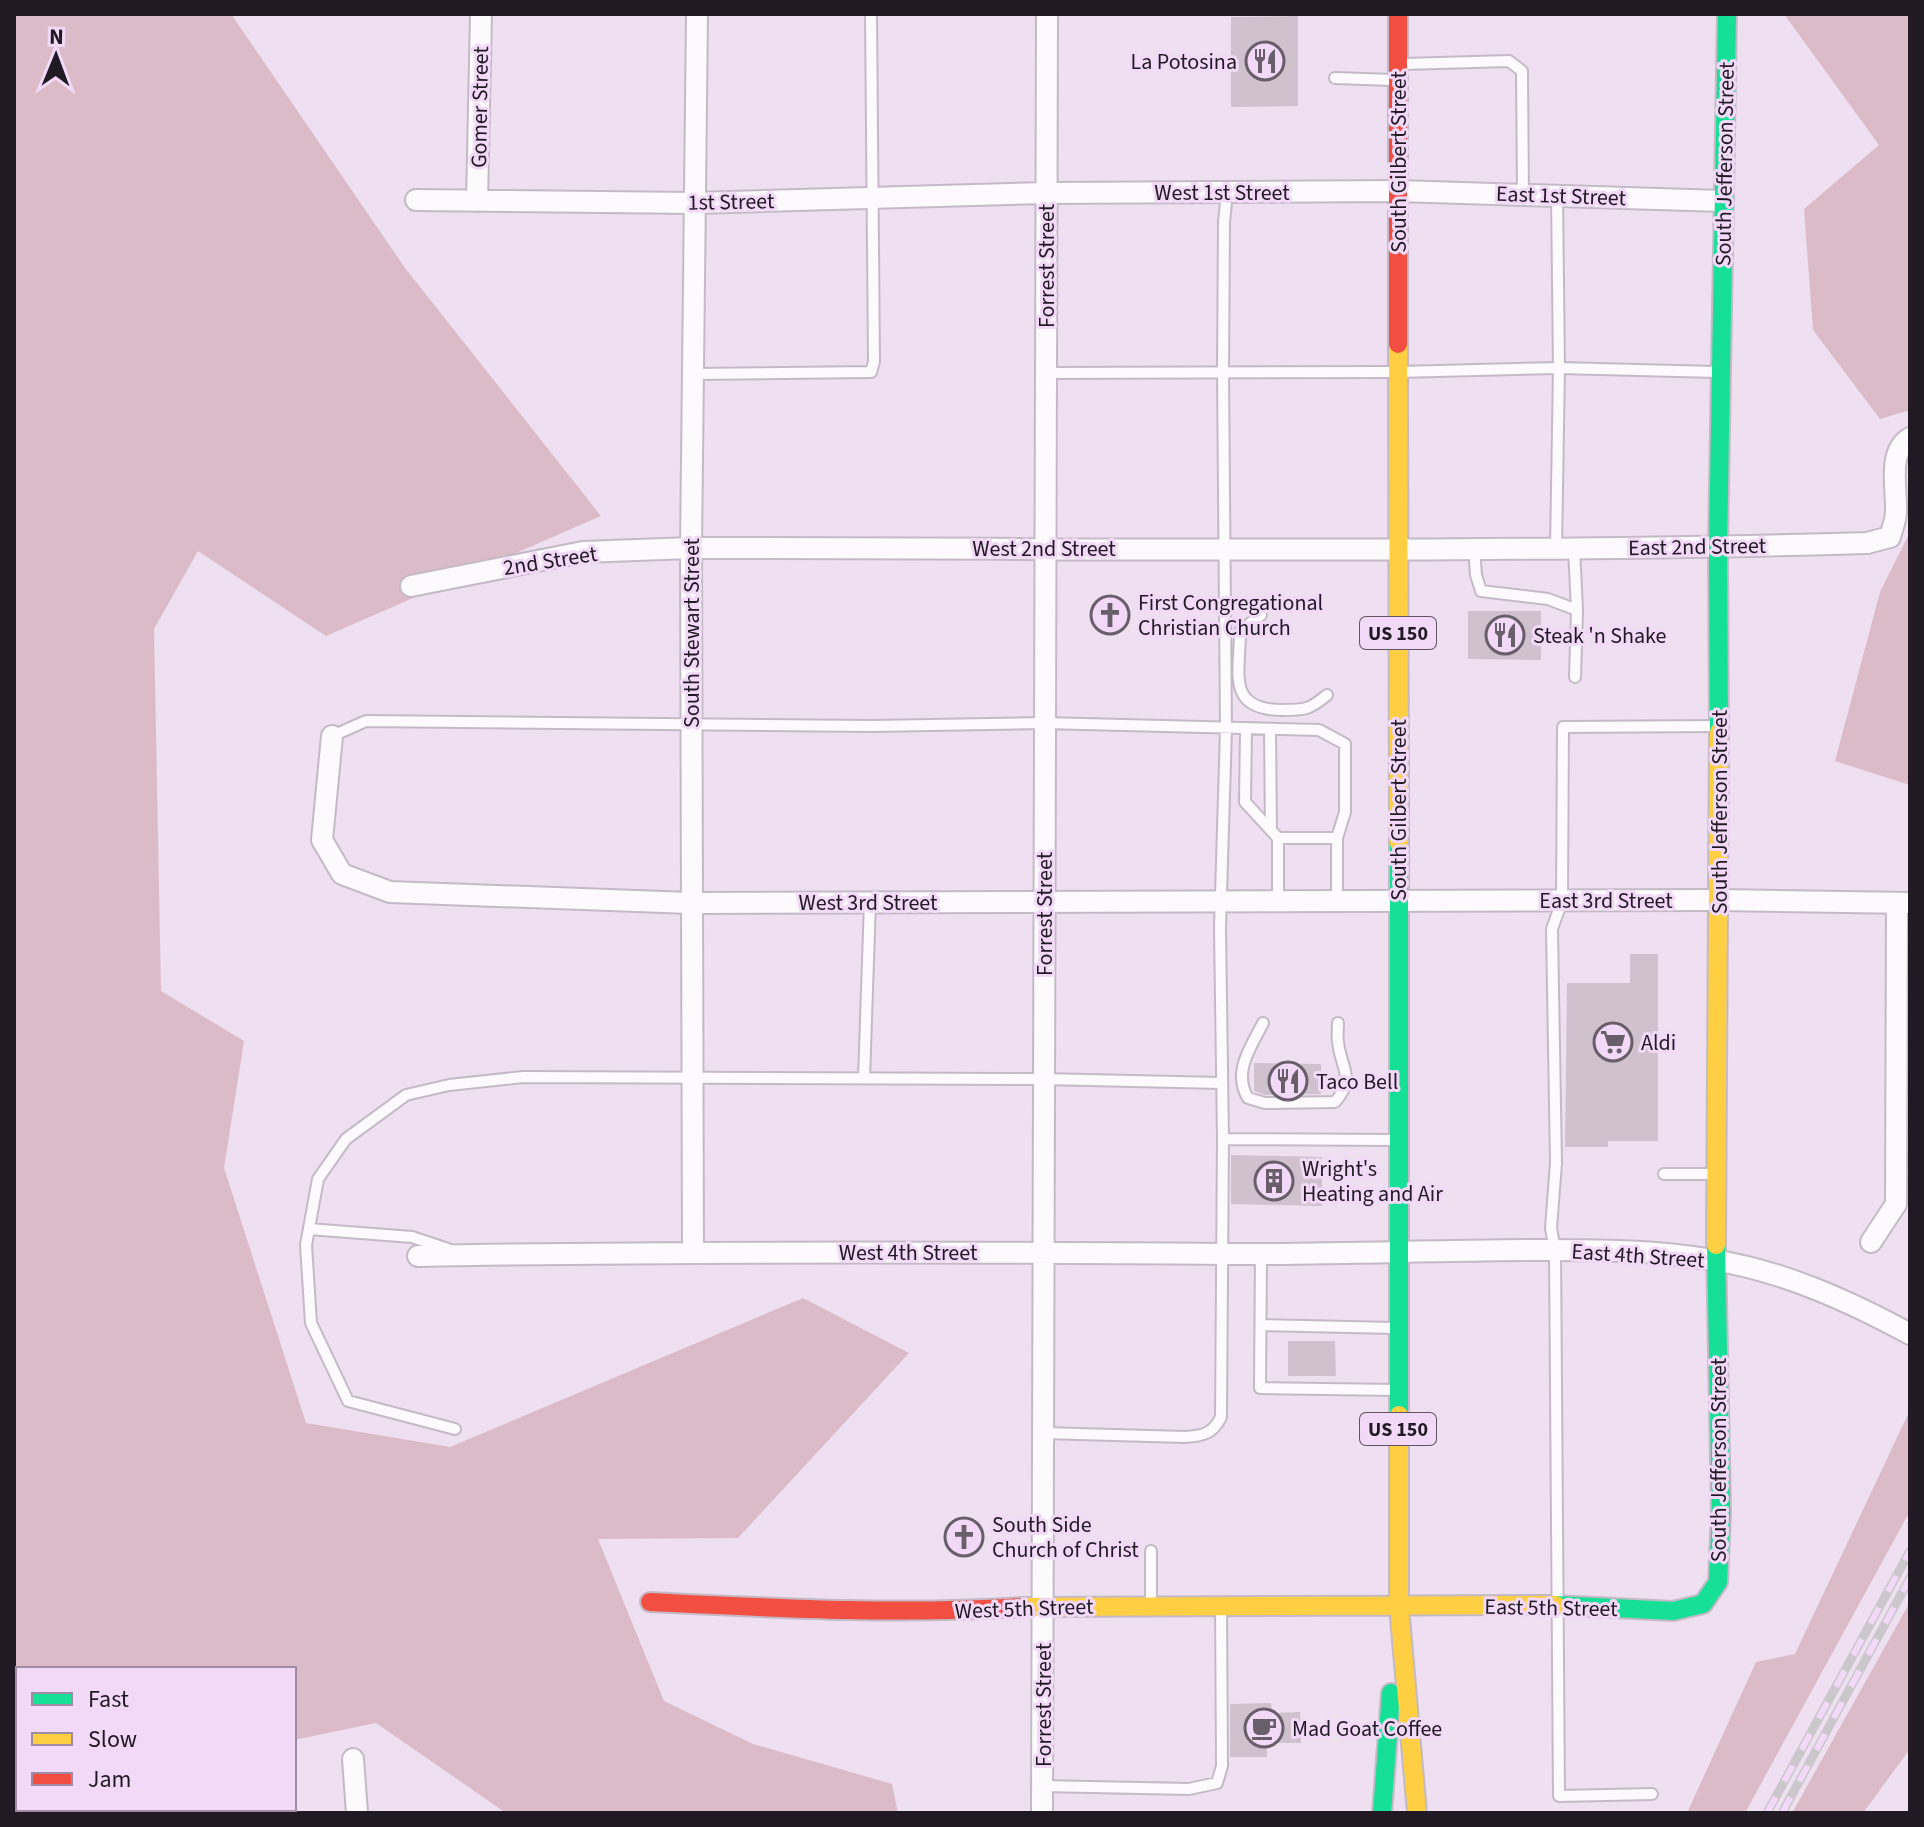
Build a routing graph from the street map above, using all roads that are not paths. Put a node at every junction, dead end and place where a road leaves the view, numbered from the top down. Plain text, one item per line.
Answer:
1 (481, 14) edge
2 (697, 14) edge
3 (871, 14) edge
4 (1047, 14) edge
5 (1398, 14) edge
6 (1727, 14) edge
7 (1398, 72) junction
8 (1335, 78) dead end
9 (1398, 191) junction
10 (1227, 192) junction
11 (1046, 193) junction
12 (1523, 194) junction
13 (1557, 194) junction
14 (871, 197) junction
15 (416, 200) dead end
16 (477, 201) junction
17 (1723, 201) junction
18 (695, 203) junction
19 (1559, 368) junction
20 (1223, 372) junction
21 (1398, 372) junction
22 (1719, 372) junction
23 (1045, 373) junction
24 (693, 374) junction
25 (1910, 438) edge
26 (1718, 547) junction
27 (691, 548) junction
28 (1044, 548) junction
29 (1226, 548) junction
30 (1398, 548) junction
31 (1474, 548) junction
32 (1565, 548) junction
33 (411, 586) dead end
34 (1577, 610) junction
35 (1261, 615) dead end
36 (1575, 677) dead end
37 (1327, 695) dead end
38 (1044, 723) junction
39 (691, 725) junction
40 (1719, 726) junction
41 (1226, 729) junction
42 (1246, 730) junction
43 (1270, 730) junction
44 (332, 736) joint
45 (1274, 834) junction
46 (1337, 838) junction
47 (1719, 900) junction
48 (1044, 901) junction
49 (1278, 901) junction
50 (1337, 901) junction
51 (1398, 901) junction
52 (1562, 901) junction
53 (870, 902) junction
54 (1222, 902) junction
55 (690, 903) junction
56 (1904, 904) edge
57 (1263, 1023) dead end
58 (1338, 1023) dead end
59 (691, 1076) junction
60 (864, 1078) junction
61 (1043, 1079) junction
62 (1221, 1083) junction
63 (1223, 1139) junction
64 (1398, 1140) junction
65 (1664, 1174) dead end
66 (1717, 1174) junction
67 (309, 1229) junction
68 (1871, 1242) dead end
69 (1555, 1250) junction
70 (693, 1252) junction
71 (1042, 1252) junction
72 (1398, 1252) junction
73 (1221, 1254) junction
74 (466, 1255) junction
75 (1261, 1255) junction
76 (418, 1256) dead end
77 (1716, 1260) junction
78 (1261, 1325) junction
79 (1398, 1328) junction
80 (1910, 1334) edge
81 (1398, 1390) junction
82 (455, 1429) dead end
83 (1043, 1433) junction
84 (1151, 1551) dead end
85 (650, 1602) dead end
86 (1703, 1604) joint
87 (1044, 1605) junction
88 (1151, 1605) junction
89 (1558, 1605) junction
90 (1221, 1606) junction
91 (1399, 1606) junction
92 (353, 1759) dead end
93 (1042, 1786) junction
94 (1652, 1794) dead end
95 (357, 1813) edge
96 (1042, 1813) edge
97 (1382, 1813) edge
98 (1417, 1813) edge

1 - 16 street, Gomer Street
2 - 18 street, South Stewart Street
3 - 14 lane
4 - 11 street, Forrest Street
5 - 7 street, South Gilbert Street / US 150
6 - 17 street, South Jefferson Street
7 - 8 lane
7 - 9 street, South Gilbert Street / US 150
7 - 12 lane
9 - 10 street, West 1st Street
9 - 12 street, East 1st Street
9 - 21 street, South Gilbert Street / US 150
10 - 11 street, West 1st Street
10 - 20 lane
11 - 14 street, 1st Street
11 - 23 street, Forrest Street
12 - 13 street, East 1st Street
13 - 17 street, East 1st Street
13 - 19 lane
14 - 18 street, 1st Street
14 - 24 lane
15 - 16 street, 1st Street
16 - 18 street, 1st Street
17 - 22 street, South Jefferson Street
18 - 24 street, South Stewart Street
19 - 21 lane
19 - 22 lane
19 - 32 lane
20 - 21 lane
20 - 23 lane
20 - 29 lane
21 - 30 street, South Gilbert Street / US 150
22 - 26 street, South Jefferson Street
23 - 28 street, Forrest Street
24 - 27 street, South Stewart Street
25 - 26 street, East 2nd Street
26 - 32 street, East 2nd Street
26 - 40 street, South Jefferson Street
27 - 28 street, West 2nd Street
27 - 33 street, 2nd Street
27 - 39 street, South Stewart Street
28 - 29 street, West 2nd Street
28 - 38 street, Forrest Street
29 - 30 street, West 2nd Street
29 - 41 lane
30 - 31 street, East 2nd Street
30 - 51 street, South Gilbert Street / US 150
31 - 32 street, East 2nd Street
31 - 34 lane
32 - 34 lane
34 - 36 lane
35 - 37 lane
38 - 39 lane
38 - 41 lane
38 - 48 street, Forrest Street
39 - 44 lane
39 - 55 street, South Stewart Street
40 - 47 street, South Jefferson Street
40 - 52 lane
41 - 42 lane
41 - 54 lane
42 - 43 lane
42 - 45 lane
43 - 45 lane
43 - 46 lane
44 - 55 street, West 3rd Street
45 - 46 lane
45 - 49 lane
46 - 50 lane
47 - 52 street, East 3rd Street
47 - 56 street, East 3rd Street
47 - 66 street, South Jefferson Street
48 - 53 street, West 3rd Street
48 - 54 street, West 3rd Street
48 - 61 street, Forrest Street
49 - 50 street, West 3rd Street
49 - 54 street, West 3rd Street
50 - 51 street, West 3rd Street
51 - 52 street, East 3rd Street
51 - 64 street, South Gilbert Street / US 150
52 - 69 lane
53 - 55 street, West 3rd Street
53 - 60 lane
54 - 62 lane
55 - 59 street, South Stewart Street
56 - 68 street
57 - 58 lane
59 - 60 lane
59 - 67 lane
59 - 70 street, South Stewart Street
60 - 61 lane
61 - 62 lane
61 - 71 street, Forrest Street
62 - 63 lane
63 - 64 lane
63 - 73 lane
64 - 72 street, South Gilbert Street / US 150
65 - 66 lane
66 - 77 street, South Jefferson Street
67 - 74 lane
67 - 82 lane
69 - 72 street, East 4th Street
69 - 77 street, East 4th Street
69 - 89 lane
70 - 71 street, West 4th Street
70 - 74 street, West 4th Street
71 - 73 street, West 4th Street
71 - 83 street, Forrest Street
72 - 75 street, West 4th Street
72 - 79 street, South Gilbert Street / US 150
73 - 75 street, West 4th Street
73 - 83 lane
74 - 76 street, West 4th Street
75 - 78 lane
77 - 80 street, East 4th Street
77 - 86 street, South Jefferson Street
78 - 79 lane
78 - 81 lane
79 - 81 street, South Gilbert Street / US 150
81 - 91 street, South Gilbert Street / US 150
83 - 87 street, Forrest Street
84 - 88 lane
85 - 87 street, West 5th Street
86 - 89 street, East 5th Street
87 - 88 street, West 5th Street
87 - 93 street, Forrest Street
88 - 90 street, West 5th Street
89 - 91 street, East 5th Street
89 - 94 lane
90 - 91 street, West 5th Street
90 - 93 lane
91 - 97 street, South Gilbert Street / US 150
91 - 98 street, South Gilbert Street / US 150
92 - 95 street
93 - 96 street, Forrest Street

